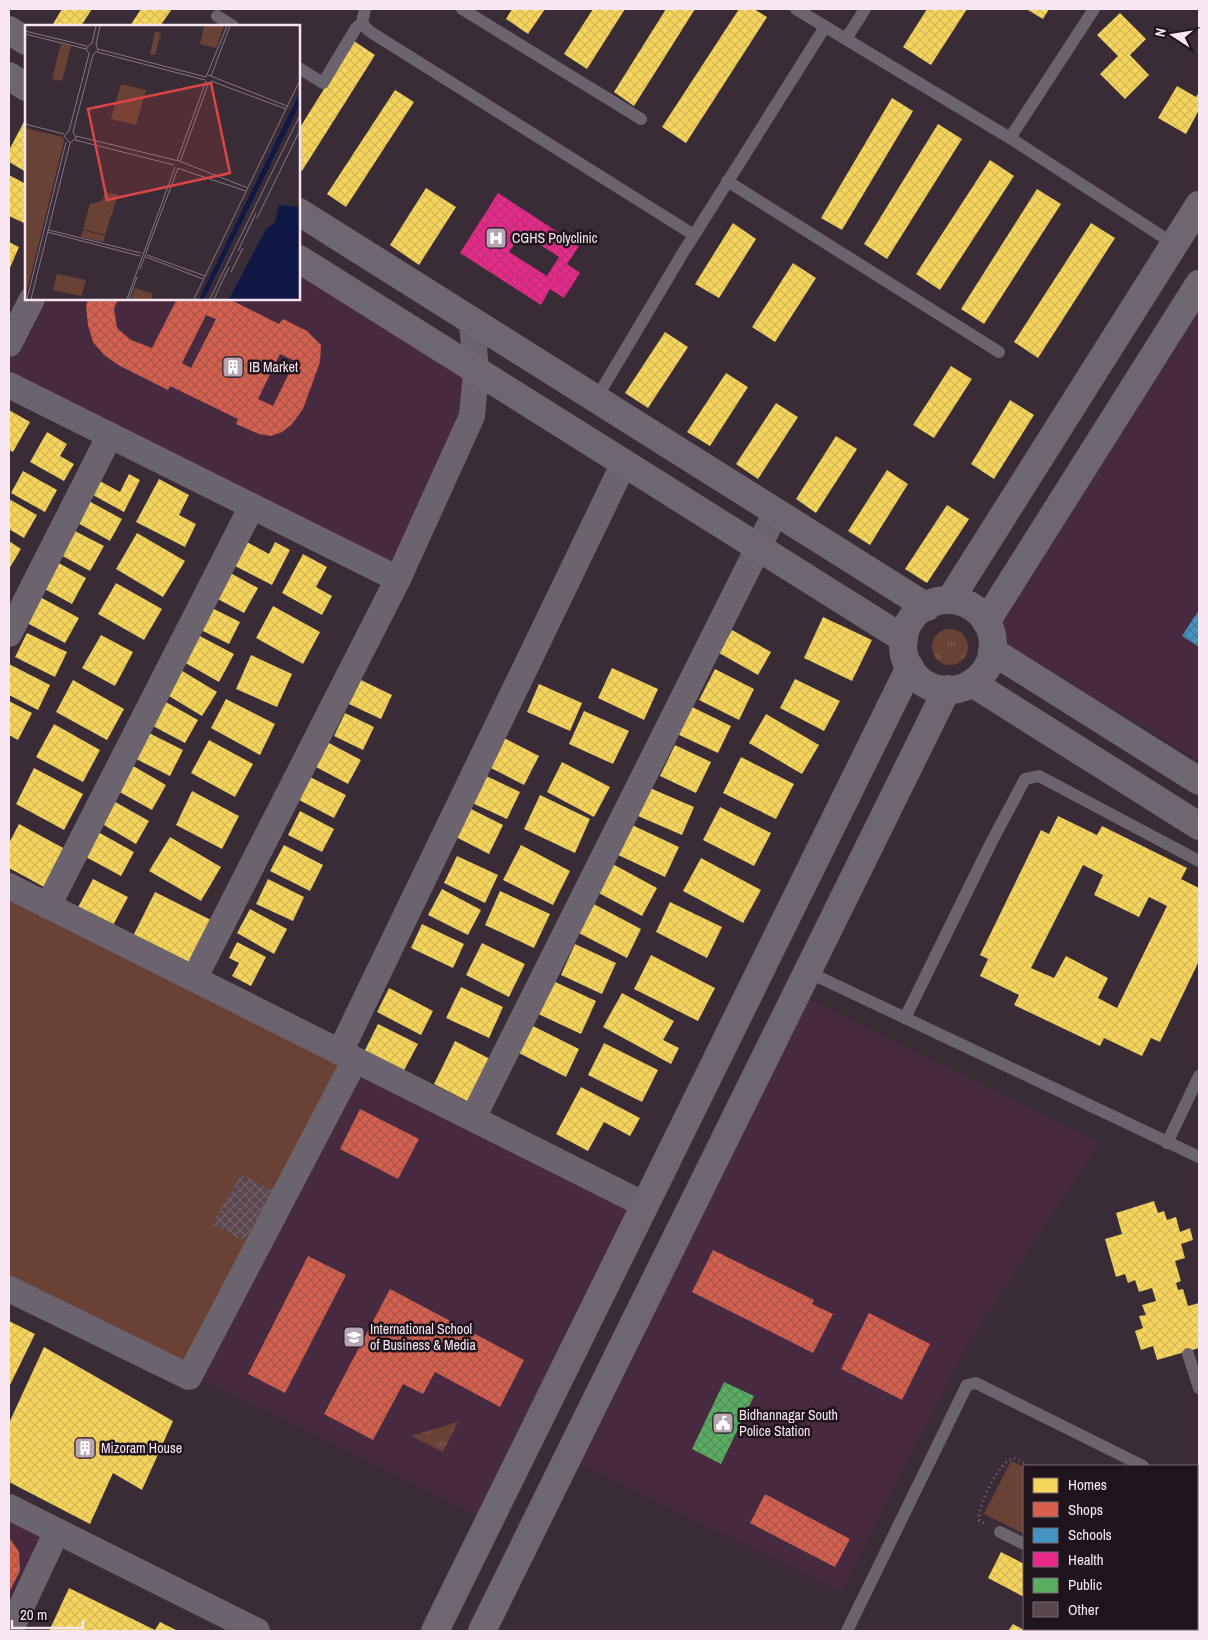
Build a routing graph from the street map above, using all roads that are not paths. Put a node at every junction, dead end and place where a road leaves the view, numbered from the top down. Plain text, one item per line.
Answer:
1 (462, 9) edge
2 (796, 9) edge
3 (866, 9) edge
4 (1094, 9) edge
5 (363, 13) edge
6 (217, 16) dead end
7 (231, 25) edge
8 (825, 26) junction
9 (9, 30) edge
10 (846, 39) junction
11 (25, 40) edge
12 (300, 69) edge
13 (9, 76) edge
14 (25, 86) edge
15 (641, 119) dead end
16 (1010, 138) junction
17 (727, 181) junction
18 (1199, 205) edge
19 (300, 213) edge
20 (694, 235) junction
21 (1174, 244) junction
22 (300, 260) edge
23 (1199, 284) edge
24 (31, 300) edge
25 (472, 321) junction
26 (9, 344) edge
27 (999, 352) dead end
28 (1099, 364) junction
29 (476, 372) junction
30 (9, 385) edge
31 (1134, 388) junction
32 (596, 399) junction
33 (110, 435) junction
34 (624, 462) junction
35 (252, 506) junction
36 (776, 512) junction
37 (758, 547) junction
38 (398, 578) junction
39 (938, 603) junction
40 (986, 622) junction
41 (9, 634) edge
42 (904, 639) junction
43 (992, 651) junction
44 (910, 668) junction
45 (960, 686) junction
46 (867, 754) junction
47 (906, 772) junction
48 (1199, 781) edge
49 (1199, 826) edge
50 (1199, 861) edge
51 (9, 886) edge
52 (48, 906) junction
53 (808, 972) junction
54 (194, 978) junction
55 (904, 1018) junction
56 (347, 1056) junction
57 (1199, 1076) edge
58 (702, 1089) junction
59 (740, 1109) junction
60 (473, 1118) junction
61 (1167, 1142) junction
62 (1199, 1158) edge
63 (645, 1205) junction
64 (9, 1289) edge
65 (1188, 1354) dead end
66 (1199, 1388) edge
67 (1141, 1465) edge
68 (9, 1507) edge
69 (57, 1531) junction
70 (1000, 1532) road end
71 (1023, 1544) edge
72 (449, 1604) junction
73 (484, 1627) edge
74 (10, 1631) edge
75 (257, 1631) edge
76 (435, 1631) edge
77 (847, 1631) edge

1 - 15 lane
2 - 8 lane
3 - 10 lane
4 - 16 lane
5 - 12 lane
5 - 20 lane
6 - 7 lane
8 - 10 lane
8 - 17 lane
9 - 11 street
10 - 16 lane
13 - 14 street
16 - 21 lane
17 - 20 lane
17 - 27 lane
18 - 21 street
19 - 25 street
20 - 32 lane
21 - 28 street
22 - 29 street
23 - 31 street
24 - 26 street
25 - 29 street
25 - 32 street
28 - 31 street
28 - 39 street
29 - 34 street
29 - 38 street
30 - 33 street
31 - 40 street
32 - 36 street
33 - 35 street
33 - 41 street
34 - 37 street
34 - 56 street
35 - 38 street
35 - 52 street
36 - 37 street
36 - 39 street
37 - 42 street
37 - 60 street
38 - 54 street
39 - 40 street
39 - 42 street
40 - 43 street
42 - 44 street
43 - 45 street
43 - 48 street
44 - 45 street
44 - 46 street
45 - 47 street
45 - 49 street
46 - 47 street
46 - 58 street
47 - 53 street
50 - 55 lane
51 - 52 street
52 - 54 street
53 - 55 lane
53 - 59 street
54 - 56 street
55 - 61 lane
56 - 60 street
56 - 64 street
57 - 61 lane
58 - 59 street
58 - 63 street
59 - 73 street
60 - 63 street
61 - 62 lane
63 - 72 street
65 - 66 lane
67 - 77 lane
68 - 69 street
69 - 74 street
69 - 75 street
70 - 71 lane
72 - 73 street
72 - 76 street

